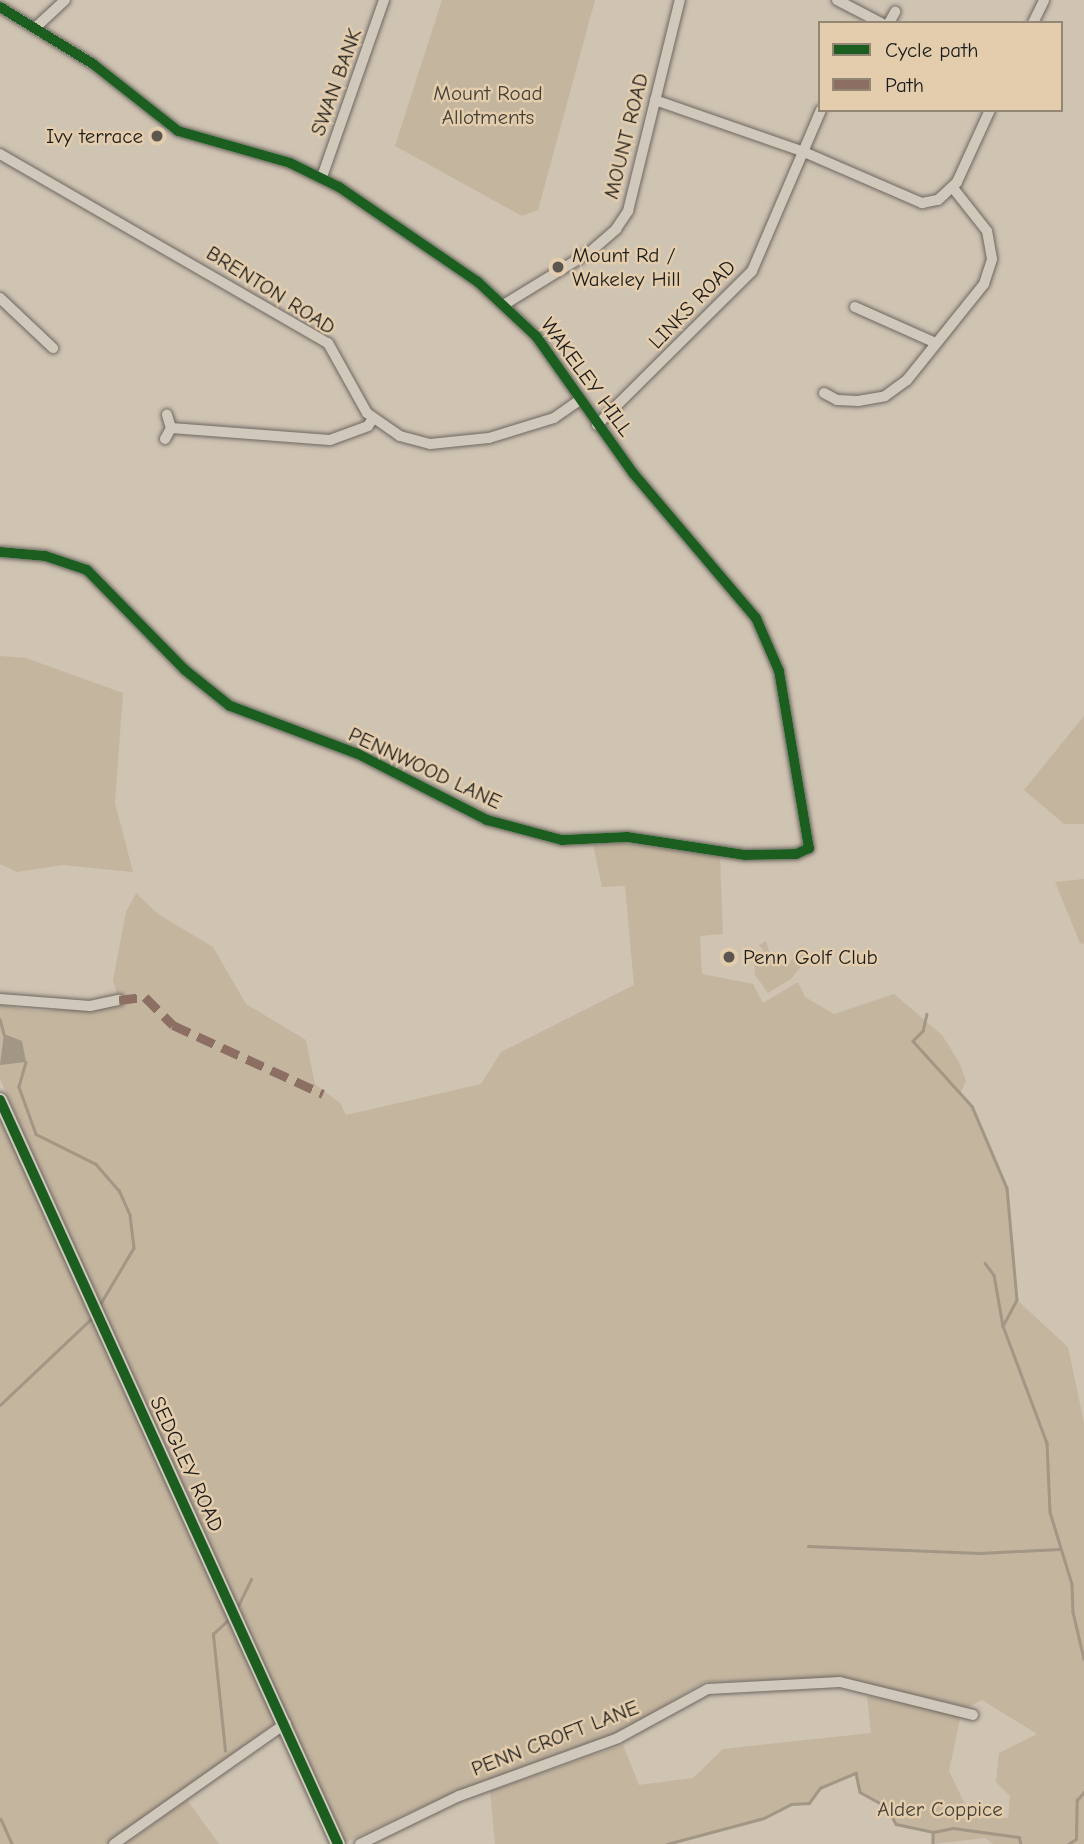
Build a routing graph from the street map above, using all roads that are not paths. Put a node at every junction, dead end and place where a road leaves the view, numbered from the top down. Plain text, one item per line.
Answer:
1 (65, 0) edge
2 (384, 0) edge
3 (680, 0) edge
4 (837, 0) edge
5 (1044, 0) edge
6 (0, 7) edge
7 (895, 12) dead end
8 (857, 18) edge
9 (890, 21) edge
10 (1034, 21) edge
11 (35, 28) junction
12 (655, 100) junction
13 (820, 112) edge
14 (989, 112) edge
15 (804, 152) junction
16 (0, 154) edge
17 (322, 177) junction
18 (953, 188) junction
19 (0, 298) edge
20 (505, 304) junction
21 (855, 307) dead end
22 (936, 344) junction
23 (53, 348) dead end
24 (824, 393) dead end
25 (580, 400) junction
26 (167, 415) dead end
27 (373, 418) junction
28 (597, 425) junction
29 (171, 428) junction
30 (165, 439) dead end
31 (0, 552) edge
32 (809, 848) joint
33 (0, 999) edge
34 (120, 1000) dead end
35 (0, 1100) edge
36 (973, 1714) dead end
37 (286, 1723) junction
38 (114, 1844) edge
39 (338, 1844) edge
40 (360, 1844) edge

1 - 11 street
2 - 17 street, SWAN BANK
3 - 12 street, MOUNT ROAD
4 - 8 street
5 - 10 street
6 - 11 street, WAKELEY HILL
7 - 9 street
11 - 17 street, WAKELEY HILL
12 - 15 street
12 - 20 street, MOUNT ROAD
13 - 15 street, LINKS ROAD
14 - 18 street
15 - 18 street
15 - 28 street, LINKS ROAD
16 - 27 street, BRENTON ROAD
17 - 20 street, WAKELEY HILL
18 - 22 street
19 - 23 street
20 - 25 street, WAKELEY HILL
21 - 22 street
22 - 24 street
25 - 27 street, BRENTON ROAD
25 - 28 street, WAKELEY HILL
26 - 29 street
27 - 29 street
28 - 32 street, WAKELEY HILL
29 - 30 street
31 - 32 street, PENNWOOD LANE
33 - 34 street
35 - 37 street, SEDGLEY ROAD
36 - 40 street, PENN CROFT LANE
37 - 38 street
37 - 39 street, SEDGLEY ROAD

